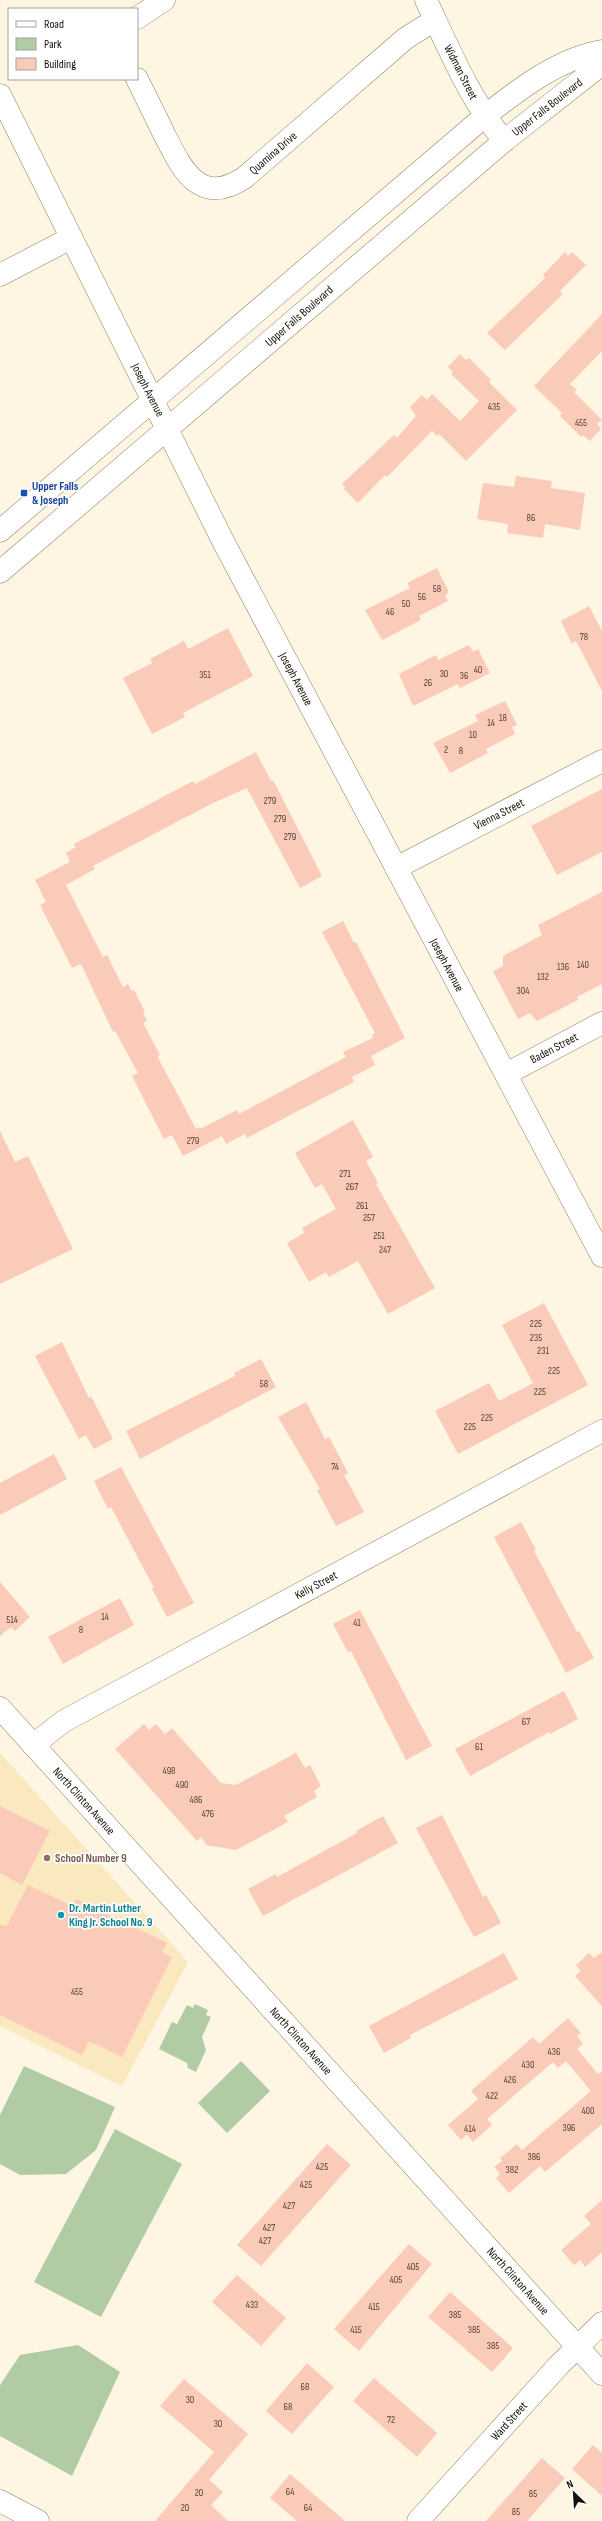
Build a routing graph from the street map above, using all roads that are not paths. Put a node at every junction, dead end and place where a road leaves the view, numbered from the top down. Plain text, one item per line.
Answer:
1 (164, 0) edge
2 (426, 0) edge
3 (138, 17) edge
4 (435, 20) junction
5 (602, 51) edge
6 (602, 64) edge
7 (137, 80) edge
8 (0, 95) edge
9 (485, 116) junction
10 (504, 140) junction
11 (71, 238) junction
12 (0, 275) edge
13 (153, 399) junction
14 (168, 428) junction
15 (0, 531) edge
16 (0, 572) edge
17 (602, 761) edge
18 (396, 868) junction
19 (602, 1022) edge
20 (506, 1074) junction
21 (602, 1256) edge
22 (602, 1431) edge
23 (0, 1708) edge
24 (33, 1745) junction
25 (602, 2323) edge
26 (577, 2347) junction
27 (602, 2374) edge
28 (0, 2501) edge
29 (38, 2521) edge
30 (418, 2521) edge

1 - 3 main road
2 - 4 main road, Widman Street
4 - 7 main road, Quamina Drive
4 - 9 main road, Widman Street
5 - 9 main road, Upper Falls Boulevard
6 - 10 main road, Upper Falls Boulevard
8 - 11 main road, Joseph Avenue
9 - 10 main road, Widman Street
9 - 13 main road, Upper Falls Boulevard
10 - 14 main road, Upper Falls Boulevard
11 - 12 main road
11 - 13 main road, Joseph Avenue
13 - 14 main road, Joseph Avenue
13 - 15 main road, Upper Falls Boulevard
14 - 16 main road, Upper Falls Boulevard
14 - 18 main road, Joseph Avenue
17 - 18 main road, Vienna Street
18 - 20 main road, Joseph Avenue
19 - 20 main road, Baden Street
20 - 21 main road, Joseph Avenue
22 - 24 main road, Kelly Street
23 - 24 main road, North Clinton Avenue
24 - 26 main road, North Clinton Avenue
25 - 26 main road, Ward Street
26 - 27 main road, North Clinton Avenue
26 - 30 main road, Ward Street
28 - 29 main road

